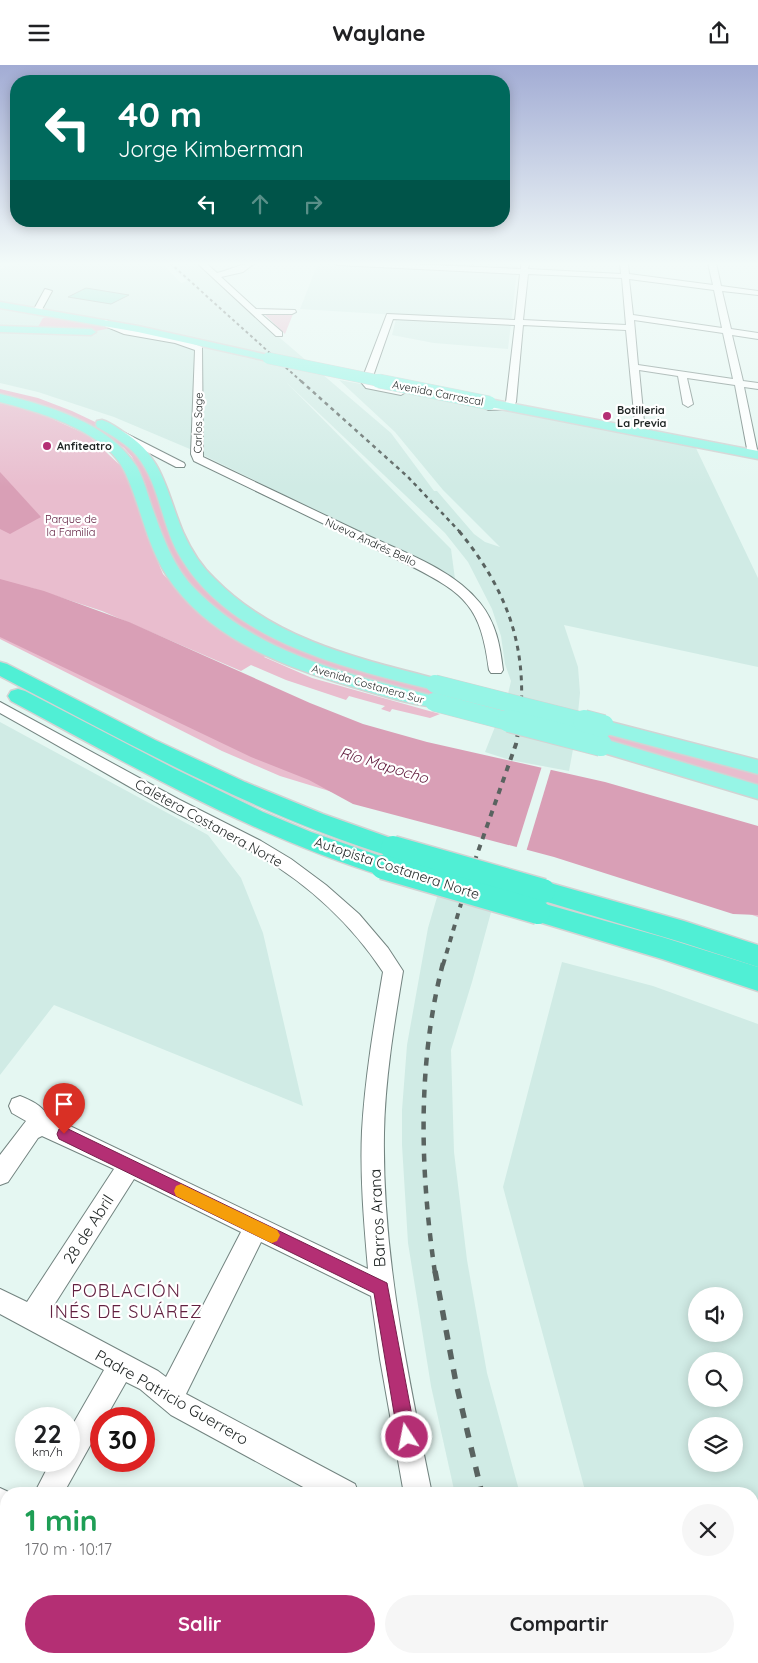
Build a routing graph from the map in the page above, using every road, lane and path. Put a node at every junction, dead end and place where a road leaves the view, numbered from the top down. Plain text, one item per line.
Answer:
1 (162, 338) edge
2 (177, 338) edge
3 (382, 338) edge
4 (518, 338) edge
5 (632, 338) edge
6 (729, 338) edge
7 (634, 367) junction
8 (682, 374) junction
9 (739, 383) junction
10 (758, 387) edge
11 (0, 388) edge
12 (0, 398) edge
13 (688, 404) dead end
14 (508, 407) junction
15 (640, 432) junction
16 (121, 434) junction
17 (755, 455) edge
18 (198, 459) junction
19 (180, 465) junction
20 (156, 473) junction
21 (0, 668) edge
22 (496, 671) dead end
23 (0, 686) edge
24 (434, 693) junction
25 (0, 707) edge
26 (602, 736) junction
27 (758, 767) edge
28 (758, 792) edge
29 (388, 858) junction
30 (540, 901) junction
31 (758, 956) edge
32 (393, 971) joint
33 (758, 979) edge
34 (20, 1106) dead end
35 (39, 1125) junction
36 (129, 1166) junction
37 (0, 1174) edge
38 (256, 1227) junction
39 (381, 1289) junction
40 (0, 1301) edge
41 (31, 1318) junction
42 (121, 1365) junction
43 (170, 1398) junction
44 (80, 1438) edge
45 (60, 1472) edge
46 (52, 1487) edge
47 (332, 1487) edge
48 (417, 1487) edge

1 - 18 street, Carlos Sage
2 - 14 main road, Avenida Carrascal, bridge
3 - 14 street
4 - 14 street
5 - 7 street
6 - 9 street
7 - 8 street
7 - 15 street
8 - 9 street
8 - 13 street
9 - 10 street
9 - 17 street
11 - 16 main road, Avenida Costanera Sur
12 - 24 main road, Avenida Costanera Sur
14 - 15 main road, Avenida Carrascal
15 - 17 main road, Avenida Carrascal
16 - 19 street, Carlos Sage
16 - 20 main road, Avenida Costanera Sur
18 - 19 street, Carlos Sage
18 - 22 street, Nueva Andrés Bello
19 - 20 street, Carlos Sage
20 - 24 main road, Avenida Costanera Sur
21 - 29 highway, Autopista Costanera Norte
23 - 29 highway, Autopista Costanera Norte
24 - 26 main road, Avenida Costanera Sur, bridge
25 - 32 street, Caletera Costanera Norte
26 - 27 main road, Avenida Costanera Sur
26 - 28 main road, Avenida Costanera Sur
29 - 30 highway, Autopista Costanera Norte, bridge
30 - 31 highway, Autopista Costanera Norte
30 - 33 highway, Autopista Costanera Norte
32 - 39 street, Barros Arana
34 - 35 street
35 - 36 street
35 - 37 street
36 - 38 street
36 - 41 street, 28 de Abril
38 - 39 street
38 - 43 street
39 - 48 street, Barros Arana
40 - 41 street, Padre Patricio Guerrero
41 - 42 street, Padre Patricio Guerrero
42 - 43 street, Padre Patricio Guerrero
42 - 44 street
43 - 47 street, Padre Patricio Guerrero
45 - 46 street

